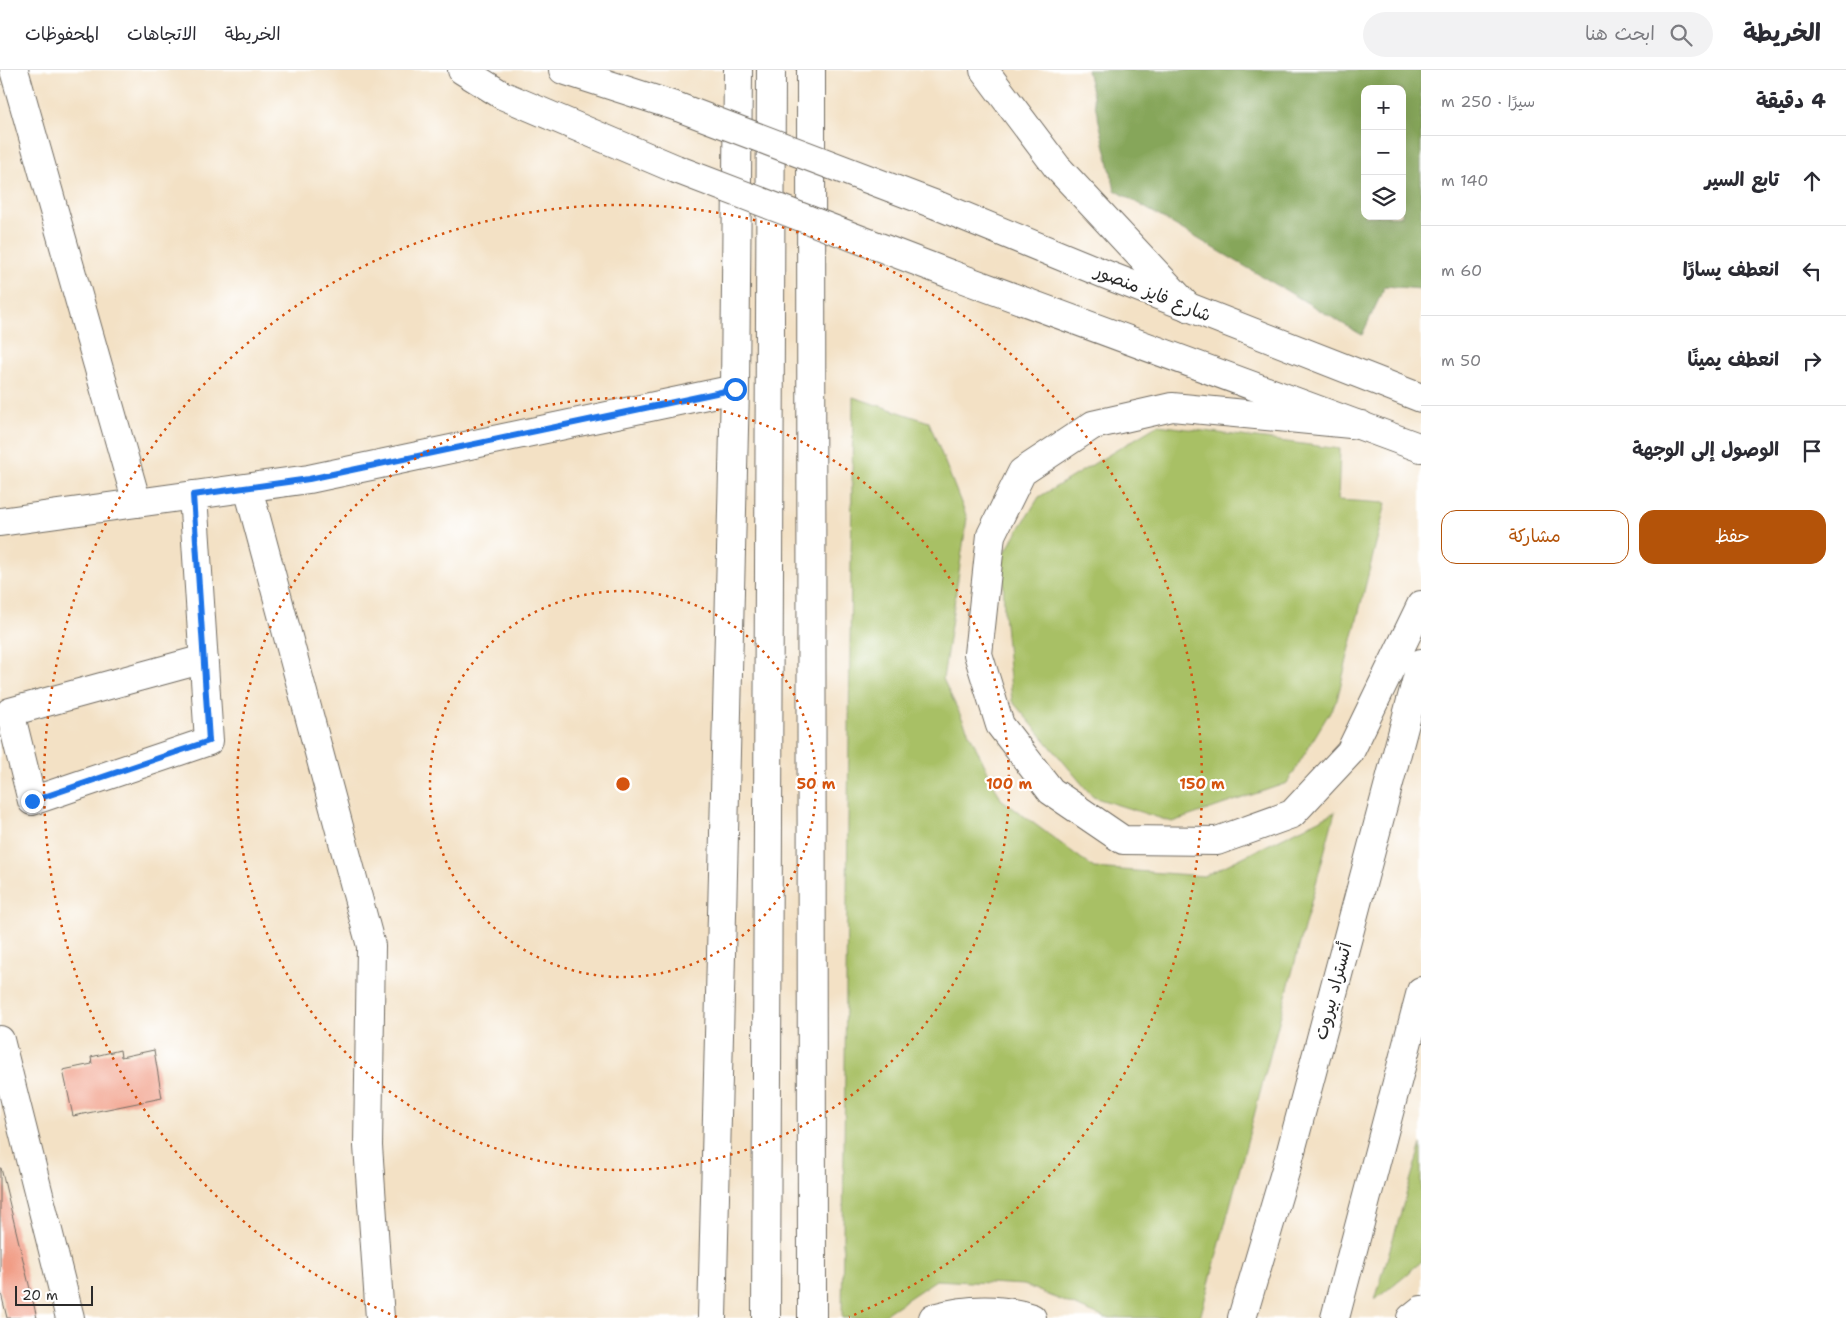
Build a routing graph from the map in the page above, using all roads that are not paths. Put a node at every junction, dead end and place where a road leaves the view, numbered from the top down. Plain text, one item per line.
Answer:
1 (14, 70) edge
2 (462, 70) edge
3 (563, 70) edge
4 (738, 70) edge
5 (771, 70) edge
6 (811, 70) edge
7 (984, 70) edge
8 (1188, 307) junction
9 (735, 389) junction
10 (1421, 398) edge
11 (1361, 425) junction
12 (1421, 448) edge
13 (248, 488) junction
14 (193, 495) junction
15 (137, 503) junction
16 (0, 522) edge
17 (1421, 605) edge
18 (204, 659) junction
19 (1421, 663) edge
20 (1421, 991) edge
21 (0, 1040) edge
22 (1421, 1310) edge
23 (70, 1318) edge
24 (380, 1318) edge
25 (712, 1318) edge
26 (766, 1318) edge
27 (812, 1318) edge
28 (933, 1318) edge
29 (1032, 1318) edge
30 (1242, 1318) edge
31 (1335, 1318) edge
32 (1411, 1318) edge

1 - 15 main road
2 - 11 main road, bridge
3 - 8 main road, شارع فايز منصور, bridge
4 - 9 main road
5 - 26 main road
6 - 27 main road
7 - 8 main road
8 - 10 main road, شارع فايز منصور
9 - 13 main road
9 - 25 main road
11 - 12 main road
11 - 17 main road
13 - 14 main road
13 - 24 main road
14 - 15 main road
14 - 18 main road
15 - 16 main road
18 - 18 main road
19 - 30 main road, أتستراد بيروت
20 - 31 main road
21 - 23 main road
22 - 32 main road
28 - 29 main road

